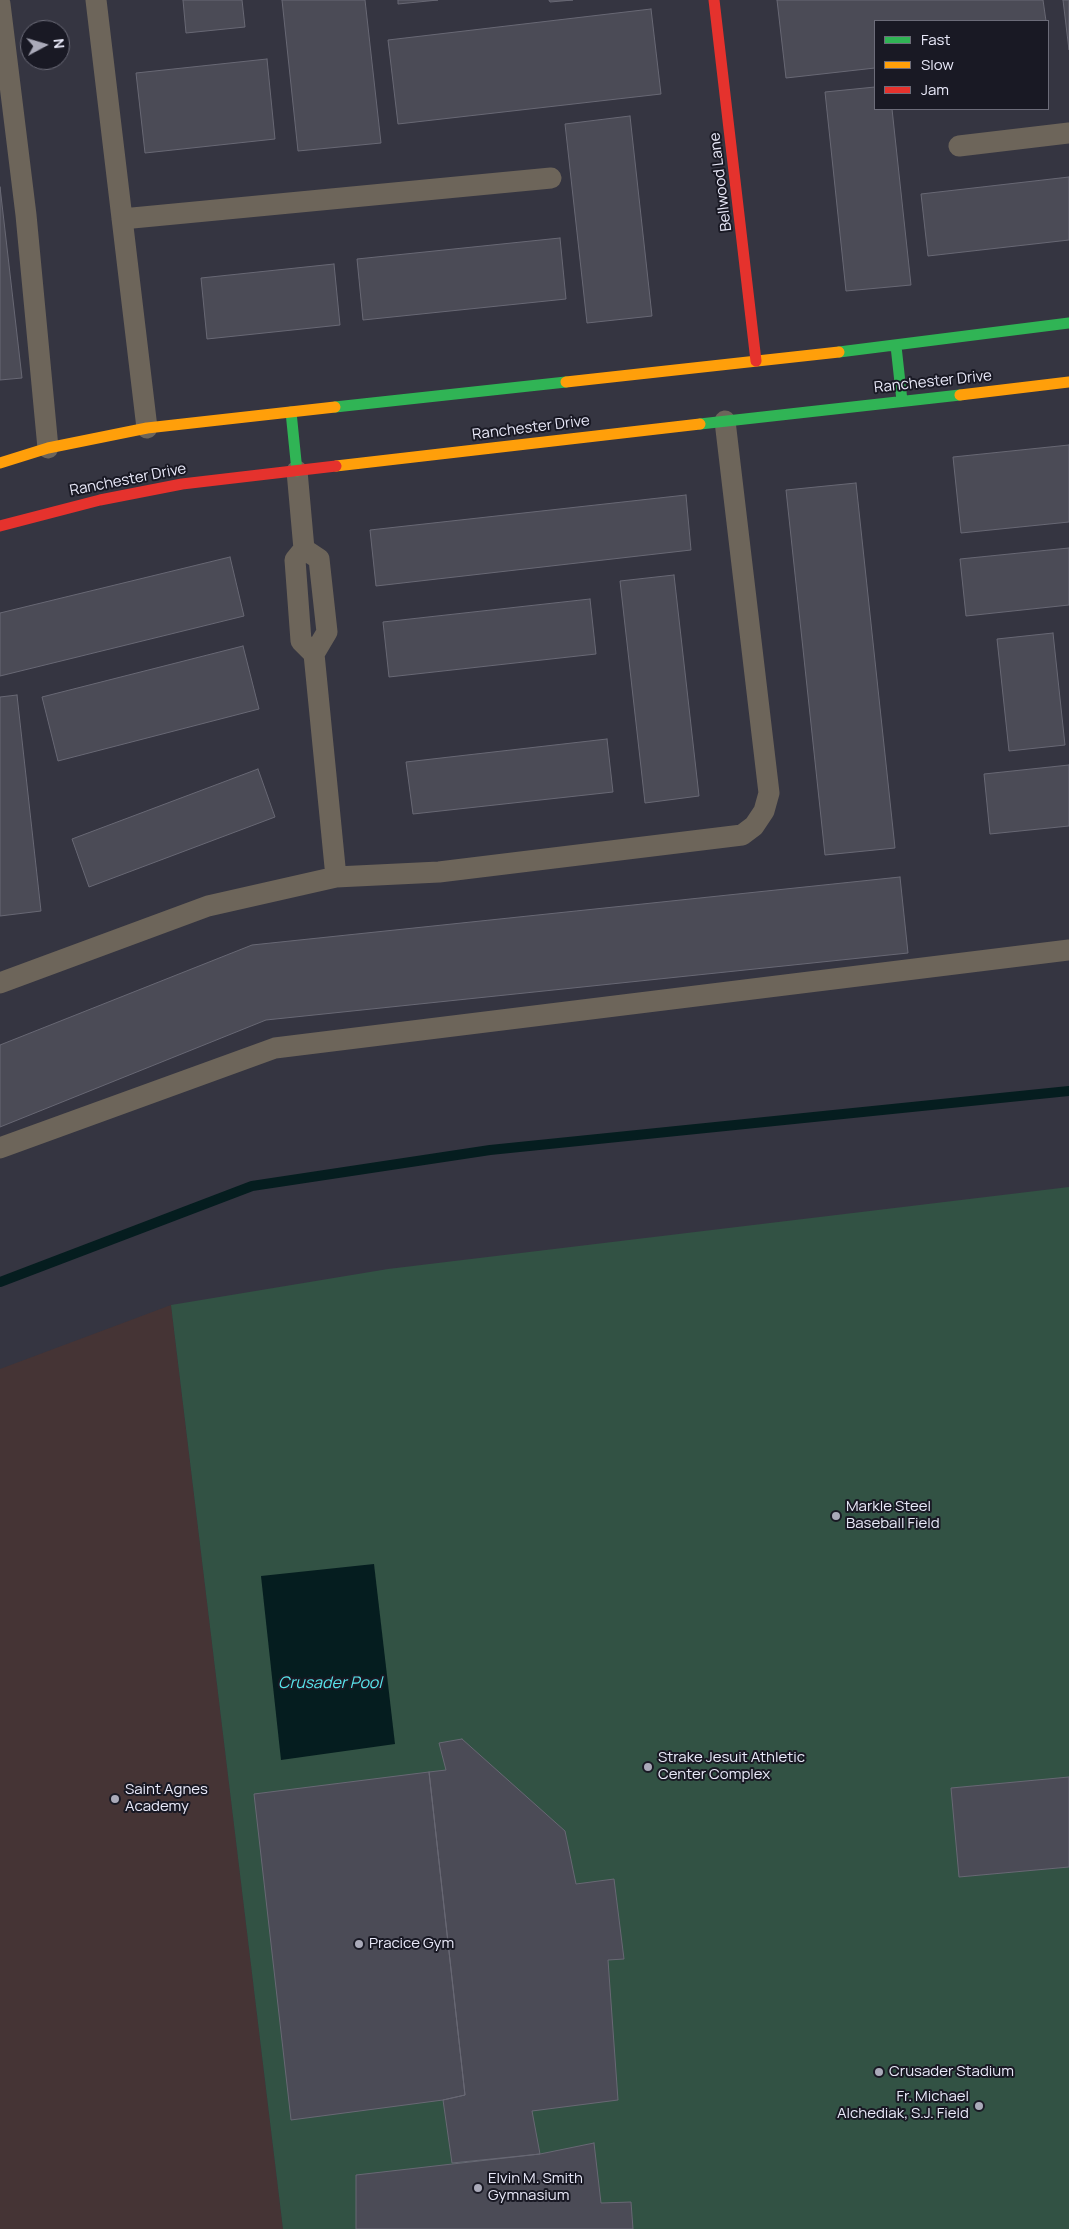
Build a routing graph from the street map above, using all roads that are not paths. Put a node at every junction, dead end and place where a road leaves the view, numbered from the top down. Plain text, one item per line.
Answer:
1 (96, 0) edge
2 (714, 0) edge
3 (0, 4) edge
4 (1069, 133) edge
5 (959, 146) dead end
6 (551, 178) dead end
7 (122, 219) junction
8 (1069, 323) edge
9 (896, 346) junction
10 (756, 361) junction
11 (1069, 382) edge
12 (902, 401) junction
13 (291, 412) junction
14 (725, 421) junction
15 (147, 428) junction
16 (48, 448) junction
17 (0, 463) edge
18 (297, 471) junction
19 (0, 526) edge
20 (336, 877) junction
21 (1069, 950) edge
22 (0, 983) edge
23 (0, 1148) edge

1 - 7 lane
2 - 10 street, Bellwood Lane
3 - 16 lane
4 - 5 lane
6 - 7 lane
7 - 15 lane
8 - 9 street
9 - 10 street
9 - 12 street
10 - 13 street
11 - 12 street, Ranchester Drive
12 - 14 street, Ranchester Drive
13 - 15 street
13 - 18 street
14 - 18 street, Ranchester Drive
14 - 20 lane
15 - 16 street
16 - 17 street
18 - 19 street, Ranchester Drive
18 - 20 lane
20 - 22 lane
21 - 23 lane

